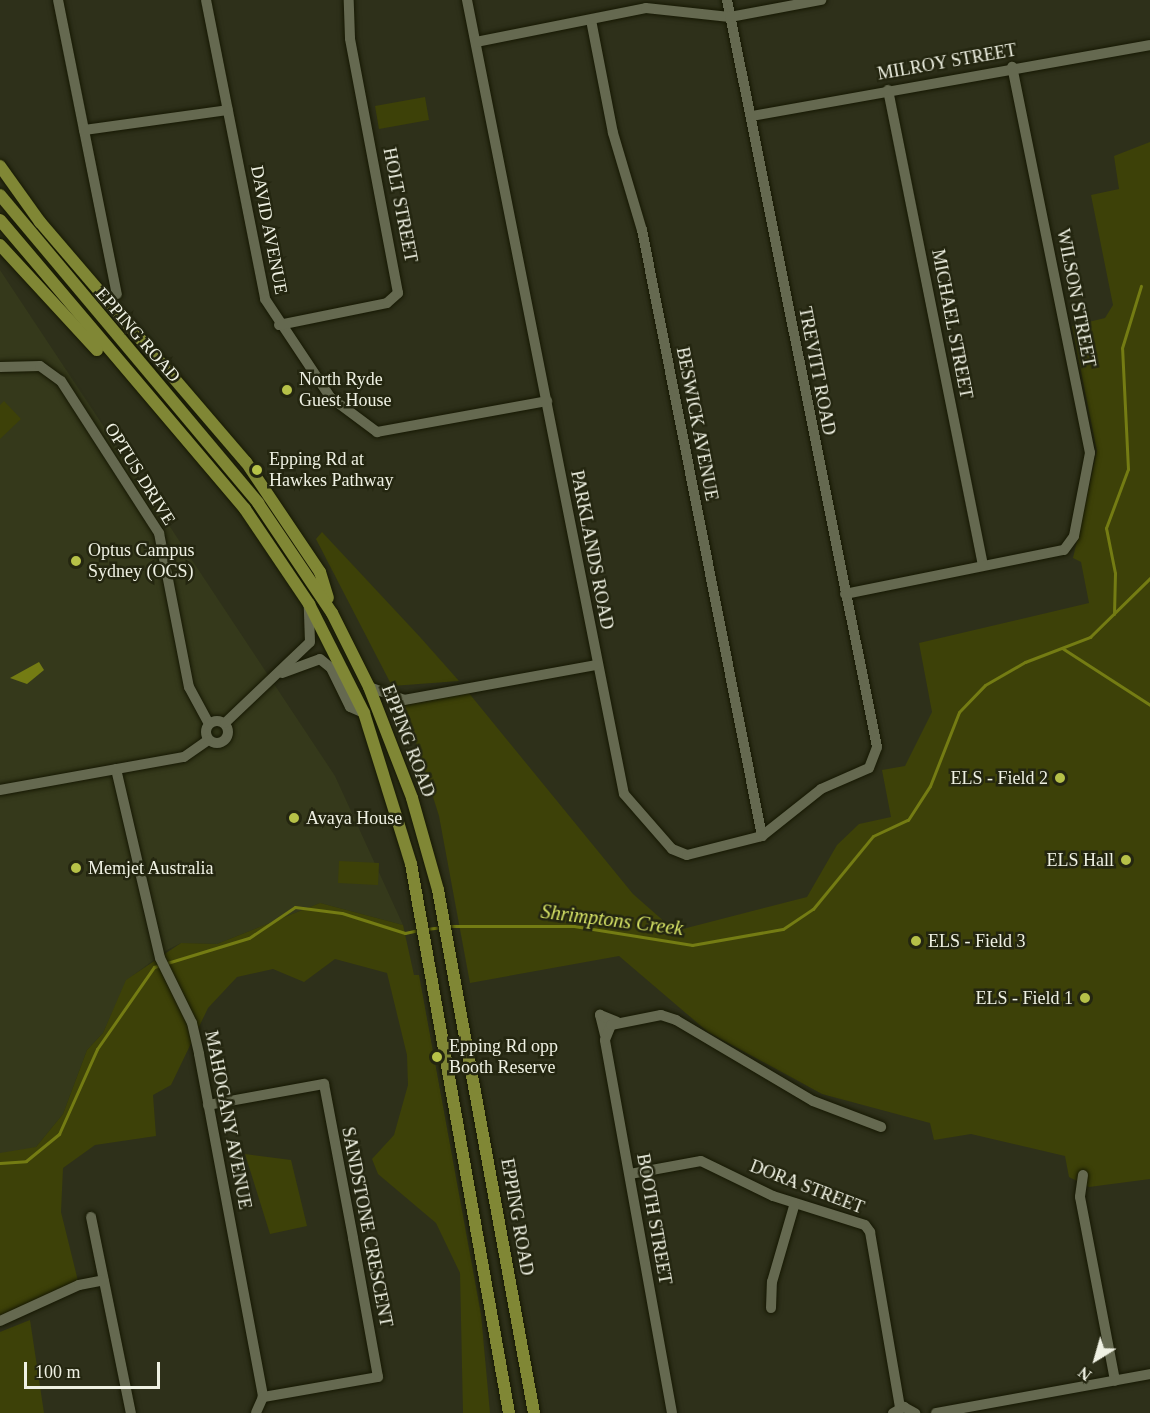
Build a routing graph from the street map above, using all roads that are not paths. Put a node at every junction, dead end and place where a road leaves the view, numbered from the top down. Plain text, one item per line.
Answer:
1 (58, 0) edge
2 (206, 0) edge
3 (349, 0) edge
4 (467, 0) edge
5 (727, 0) edge
6 (820, 0) edge
7 (730, 17) junction
8 (591, 20) junction
9 (476, 42) junction
10 (1150, 45) edge
11 (1012, 67) junction
12 (888, 90) junction
13 (228, 110) junction
14 (752, 116) junction
15 (84, 130) junction
16 (0, 166) edge
17 (0, 195) edge
18 (0, 220) edge
19 (0, 245) edge
20 (117, 294) dead end
21 (279, 325) junction
22 (0, 367) edge
23 (547, 401) junction
24 (160, 410) junction
25 (983, 565) junction
26 (845, 594) junction
27 (309, 604) junction
28 (332, 613) junction
29 (597, 665) junction
30 (280, 674) junction
31 (369, 687) junction
32 (364, 713) junction
33 (225, 723) junction
34 (209, 724) junction
35 (208, 740) junction
36 (877, 747) joint
37 (116, 769) junction
38 (0, 790) edge
39 (762, 836) junction
40 (208, 1105) junction
41 (881, 1127) dead end
42 (630, 1174) junction
43 (1083, 1174) dead end
44 (795, 1203) junction
45 (91, 1217) dead end
46 (104, 1280) junction
47 (771, 1308) dead end
48 (0, 1321) edge
49 (1150, 1374) edge
50 (1115, 1381) junction
51 (263, 1397) junction
52 (897, 1410) edge
53 (131, 1413) edge
54 (256, 1413) edge
55 (509, 1413) edge
56 (534, 1413) edge
57 (672, 1413) edge
58 (915, 1413) edge
59 (936, 1413) edge

1 - 15 street
2 - 13 street, DAVID AVENUE
3 - 21 street, HOLT STREET
4 - 9 street, PARKLANDS ROAD
5 - 7 street, TREVITT ROAD
6 - 7 street
7 - 8 street
7 - 14 street, TREVITT ROAD
8 - 9 street
8 - 39 street, BESWICK AVENUE
9 - 23 street, PARKLANDS ROAD
10 - 11 street, MILROY STREET
11 - 12 street, MILROY STREET
11 - 25 street, WILSON STREET
12 - 14 street, MILROY STREET
12 - 25 street, MICHAEL STREET
13 - 15 street
13 - 21 street, DAVID AVENUE
14 - 26 street, TREVITT ROAD
15 - 20 street
16 - 28 main road
17 - 28 main road, EPPING ROAD
18 - 24 main road, EPPING ROAD
19 - 24 main road
21 - 23 street, DAVID AVENUE
22 - 34 street, OPTUS DRIVE
23 - 29 street, PARKLANDS ROAD
24 - 27 main road, EPPING ROAD
25 - 26 street
26 - 36 street, TREVITT ROAD
27 - 30 street
27 - 32 main road, EPPING ROAD
28 - 31 main road, EPPING ROAD
29 - 31 street
29 - 39 street, PARKLANDS ROAD
30 - 32 street
30 - 33 street
31 - 56 main road, EPPING ROAD
32 - 55 main road, EPPING ROAD
33 - 34 street
33 - 35 street
34 - 35 street
35 - 37 street
36 - 39 street, PARKLANDS ROAD
37 - 38 street
37 - 40 street, MAHOGANY AVENUE
40 - 51 street, MAHOGANY AVENUE
40 - 51 street, SANDSTONE CRESCENT
41 - 42 street, BOOTH STREET
42 - 44 street, DORA STREET
42 - 57 street, BOOTH STREET
43 - 50 street
44 - 47 street
44 - 52 street, DORA STREET
45 - 46 street
46 - 48 street
46 - 53 street
49 - 50 street
50 - 59 street
51 - 54 street
52 - 58 street

